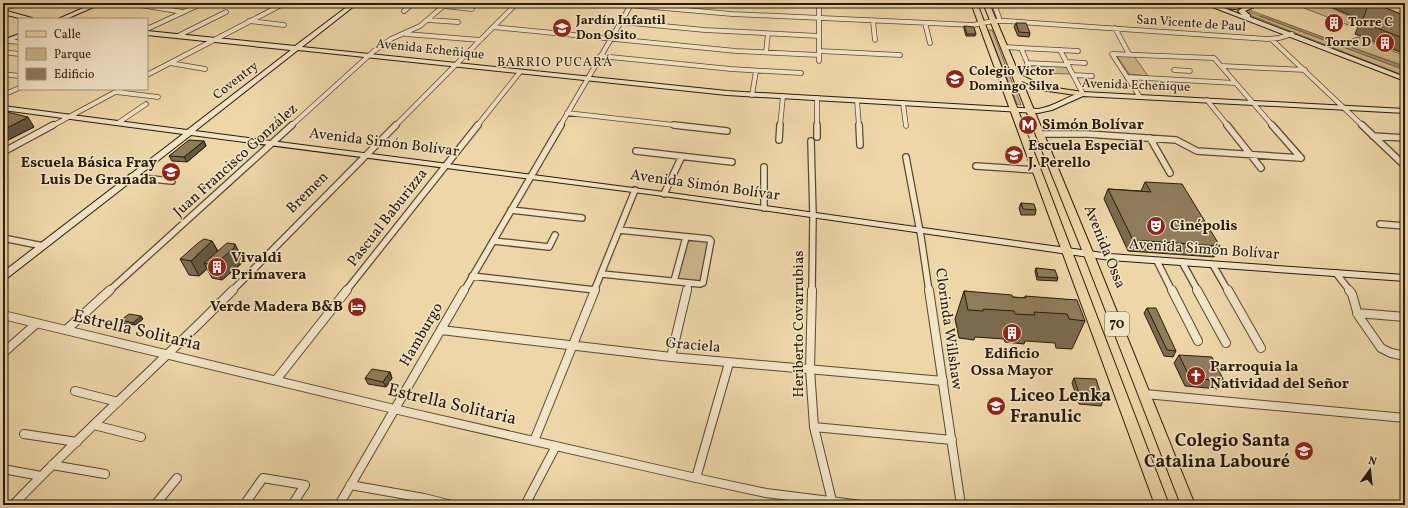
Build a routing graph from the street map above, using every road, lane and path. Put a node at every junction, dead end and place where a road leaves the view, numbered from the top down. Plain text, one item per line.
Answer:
1 (20, 3) edge
2 (100, 3) edge
3 (128, 3) edge
4 (203, 3) edge
5 (285, 3) edge
6 (355, 3) edge
7 (414, 3) edge
8 (517, 3) edge
9 (607, 3) edge
10 (819, 3) edge
11 (974, 3) edge
12 (986, 3) edge
13 (994, 3) edge
14 (1205, 3) edge
15 (1213, 3) edge
16 (1260, 3) edge
17 (631, 4) edge
18 (446, 5) edge
19 (1244, 7) junction
20 (3, 8) edge
21 (472, 9) dead end
22 (404, 11) dead end
23 (3, 12) edge
24 (183, 12) junction
25 (226, 12) dead end
26 (26, 18) edge
27 (63, 18) edge
28 (819, 18) junction
29 (428, 20) junction
30 (873, 21) junction
31 (996, 21) junction
32 (249, 22) junction
33 (458, 22) dead end
34 (620, 22) junction
35 (925, 23) junction
36 (982, 24) junction
37 (284, 25) dead end
38 (493, 28) junction
39 (1115, 28) junction
40 (148, 29) edge
41 (148, 33) edge
42 (1290, 33) junction
43 (406, 34) junction
44 (768, 34) junction
45 (18, 36) edge
46 (178, 36) junction
47 (819, 36) junction
48 (611, 38) junction
49 (1271, 39) junction
50 (214, 40) junction
51 (480, 40) junction
52 (875, 40) dead end
53 (5, 41) edge
54 (18, 42) edge
55 (930, 43) dead end
56 (1004, 47) junction
57 (297, 48) junction
58 (1021, 48) junction
59 (1060, 50) junction
60 (1078, 51) dead end
61 (3, 52) edge
62 (766, 52) junction
63 (819, 53) junction
64 (18, 54) edge
65 (1129, 54) junction
66 (900, 55) dead end
67 (370, 56) junction
68 (600, 56) junction
69 (819, 61) dead end
70 (170, 63) junction
71 (1085, 63) dead end
72 (1067, 64) junction
73 (456, 65) junction
74 (1222, 66) junction
75 (205, 69) dead end
76 (1174, 70) dead end
77 (1183, 70) junction
78 (1305, 70) junction
79 (756, 71) junction
80 (1190, 71) dead end
81 (520, 72) junction
82 (801, 73) dead end
83 (3, 74) edge
84 (148, 74) edge
85 (1015, 75) junction
86 (1073, 75) junction
87 (18, 76) edge
88 (1092, 76) dead end
89 (1127, 77) junction
90 (587, 79) junction
91 (1405, 79) edge
92 (1191, 80) junction
93 (1236, 83) junction
94 (18, 88) edge
95 (119, 90) edge
96 (1083, 94) junction
97 (3, 95) edge
98 (752, 95) junction
99 (783, 96) junction
100 (158, 97) dead end
101 (1140, 97) junction
102 (817, 98) junction
103 (1207, 100) junction
104 (858, 101) junction
105 (903, 103) junction
106 (1252, 103) junction
107 (146, 104) dead end
108 (3, 108) edge
109 (1344, 108) junction
110 (1014, 109) junction
111 (1030, 110) junction
112 (1405, 111) edge
113 (568, 113) junction
114 (70, 117) junction
115 (118, 123) junction
116 (906, 126) dead end
117 (726, 131) dead end
118 (189, 132) junction
119 (1039, 134) junction
120 (1374, 136) junction
121 (1150, 138) junction
122 (1405, 138) edge
123 (779, 140) dead end
124 (273, 143) junction
125 (860, 145) dead end
126 (636, 151) dead end
127 (3, 152) edge
128 (366, 155) junction
129 (1250, 155) junction
130 (682, 156) junction
131 (906, 157) dead end
132 (732, 162) dead end
133 (446, 166) junction
134 (976, 166) dead end
135 (1405, 166) edge
136 (764, 167) dead end
137 (1261, 168) dead end
138 (1036, 170) junction
139 (1170, 173) dead end
140 (531, 176) junction
141 (131, 177) junction
142 (172, 181) dead end
143 (635, 190) junction
144 (664, 194) junction
145 (764, 208) junction
146 (511, 210) junction
147 (813, 215) junction
148 (582, 218) dead end
149 (1380, 224) dead end
150 (1405, 226) edge
151 (620, 230) junction
152 (920, 230) junction
153 (555, 235) dead end
154 (686, 236) junction
155 (3, 238) edge
156 (493, 241) junction
157 (43, 246) junction
158 (1067, 252) junction
159 (1089, 254) junction
160 (1157, 260) junction
161 (1182, 262) junction
162 (1213, 265) junction
163 (602, 274) junction
164 (1336, 274) junction
165 (472, 276) junction
166 (3, 277) edge
167 (1405, 278) edge
168 (674, 281) junction
169 (689, 283) junction
170 (595, 290) junction
171 (1357, 313) junction
172 (3, 315) edge
173 (1405, 317) edge
174 (37, 323) junction
175 (66, 330) junction
176 (441, 330) junction
177 (1198, 341) dead end
178 (1226, 343) dead end
179 (574, 346) junction
180 (1261, 348) dead end
181 (3, 353) edge
182 (168, 354) junction
183 (1405, 356) edge
184 (671, 358) junction
185 (729, 362) junction
186 (810, 370) junction
187 (276, 380) junction
188 (943, 381) junction
189 (75, 391) dead end
190 (1145, 394) junction
191 (118, 402) junction
192 (394, 409) junction
193 (1405, 418) edge
194 (94, 425) junction
195 (814, 427) junction
196 (24, 434) dead end
197 (141, 436) dead end
198 (952, 440) junction
199 (534, 441) junction
200 (77, 442) junction
201 (556, 446) junction
202 (52, 465) junction
203 (3, 469) edge
204 (105, 474) dead end
205 (41, 476) junction
206 (178, 478) dead end
207 (696, 478) junction
208 (350, 485) junction
209 (833, 503) edge
210 (13, 505) edge
211 (155, 505) edge
212 (244, 505) edge
213 (292, 505) edge
214 (338, 505) edge
215 (452, 505) edge
216 (525, 505) edge
217 (862, 505) edge
218 (962, 505) edge
219 (1162, 505) edge
220 (1188, 505) edge

1 - 20 street
2 - 27 street
3 - 24 street
4 - 24 street
5 - 32 street
6 - 57 street, Coventry
7 - 22 street
8 - 38 street, Bremen
9 - 17 street, San Vicente de Paul
10 - 28 street
11 - 36 main road, 70
12 - 31 main road, Avenida Ossa / 70
13 - 31 street, Avenida Ossa
14 - 42 street
15 - 19 street
16 - 19 street
17 - 28 street, San Vicente de Paul
17 - 34 street, Hamburgo
18 - 21 street, Juan Francisco González
18 - 29 street, Juan Francisco González
19 - 42 street
23 - 26 street
24 - 40 street
25 - 46 street
28 - 30 street, San Vicente de Paul
28 - 47 street
29 - 33 street
29 - 43 street, Juan Francisco González
30 - 35 street, San Vicente de Paul
30 - 52 street
31 - 36 street, San Vicente de Paul
31 - 39 street, San Vicente de Paul
31 - 56 main road, Avenida Ossa / 70
32 - 37 street
32 - 50 street
34 - 44 street
34 - 48 street, Hamburgo
35 - 36 street, San Vicente de Paul
35 - 55 street
36 - 110 main road, 70
38 - 48 street
38 - 51 street, Bremen
39 - 49 street, San Vicente de Paul
39 - 65 street
41 - 46 street, Avenida Echeñique
42 - 49 street, San Vicente de Paul
42 - 91 street
43 - 51 street
43 - 67 street, Juan Francisco González
44 - 47 street
44 - 62 street
45 - 53 street
46 - 50 street, Avenida Echeñique
47 - 63 street
48 - 62 street
48 - 68 street, Hamburgo
49 - 78 street
50 - 57 street, Avenida Echeñique
50 - 70 street
51 - 73 street, Bremen
53 - 54 street
56 - 58 street
56 - 85 main road, Avenida Ossa / 70
57 - 67 street, Avenida Echeñique
57 - 118 street, Coventry
58 - 59 street
58 - 72 street
59 - 60 street
59 - 72 street
61 - 64 street
62 - 63 street
63 - 66 street
63 - 69 street
65 - 74 street
65 - 89 street
67 - 73 street, Avenida Echeñique
67 - 124 street, Juan Francisco González
68 - 79 street
68 - 90 street, Hamburgo
70 - 75 street
70 - 84 street
71 - 72 street
72 - 86 street
73 - 81 street, Avenida Echeñique
73 - 128 street, Bremen
74 - 78 street
74 - 93 street
76 - 77 street
77 - 80 street
77 - 92 street
78 - 109 street
79 - 82 street
79 - 98 street
81 - 90 street, Avenida Echeñique
81 - 133 street, Pascual Baburizza
83 - 87 street
85 - 96 main road
85 - 111 main road, Avenida Ossa / 70
86 - 88 street
86 - 96 street
89 - 92 street
89 - 101 street
90 - 98 street, Avenida Echeñique
90 - 113 street, Hamburgo
92 - 93 street
93 - 106 street
94 - 97 street
95 - 100 street
95 - 114 street
96 - 101 street, Avenida Echeñique
96 - 111 street, Avenida Echeñique
98 - 99 street, Avenida Echeñique
99 - 102 street, Avenida Echeñique
99 - 123 street
101 - 103 street, Avenida Echeñique
102 - 104 street, Avenida Echeñique
102 - 147 street, Heriberto Covarrubias
103 - 106 street, Avenida Echeñique
103 - 129 street
104 - 105 street, Avenida Echeñique
104 - 125 street
105 - 110 street, Avenida Echeñique
105 - 116 street
106 - 109 street, Avenida Echeñique
106 - 129 street
107 - 115 street
108 - 114 street, Avenida Simón Bolívar
109 - 112 street, Avenida Echeñique
109 - 120 street
110 - 111 street, Avenida Echeñique
110 - 138 main road, 70
111 - 119 main road, Avenida Ossa / 70
113 - 117 street
113 - 140 street, Hamburgo
114 - 115 street, Avenida Simón Bolívar
114 - 127 street
115 - 118 street, Avenida Simón Bolívar
118 - 124 street, Avenida Simón Bolívar
118 - 141 street, Coventry
119 - 121 street
119 - 159 main road, Avenida Ossa / 70
120 - 122 street
120 - 135 street
121 - 129 street
121 - 139 street
124 - 128 street, Avenida Simón Bolívar
124 - 175 street, Juan Francisco González
126 - 130 street
128 - 133 street, Avenida Simón Bolívar
128 - 182 street, Bremen
129 - 137 street
130 - 132 street
130 - 144 street
131 - 152 street, Clorinda Willshaw
133 - 140 street, Avenida Simón Bolívar
133 - 187 street, Pascual Baburizza
134 - 138 street
136 - 145 street
138 - 158 main road, 70
140 - 143 street, Avenida Simón Bolívar
140 - 146 street, Hamburgo
141 - 142 street
141 - 157 street, Coventry
143 - 144 street, Avenida Simón Bolívar
143 - 151 street
144 - 145 street, Avenida Simón Bolívar
145 - 147 street, Avenida Simón Bolívar
146 - 148 street
146 - 156 street, Hamburgo
147 - 152 street, Avenida Simón Bolívar
147 - 186 street, Heriberto Covarrubias
149 - 150 street
151 - 154 street
151 - 163 street
152 - 158 street, Avenida Simón Bolívar
152 - 188 street, Clorinda Willshaw
153 - 156 street
154 - 168 street
154 - 169 street
155 - 157 street
156 - 165 street, Hamburgo
157 - 166 street, Coventry
158 - 159 street, Avenida Simón Bolívar
158 - 219 main road, 70
159 - 160 street, Avenida Simón Bolívar
159 - 190 main road, Avenida Ossa / 70
160 - 161 street, Avenida Simón Bolívar
160 - 177 street
161 - 162 street, Avenida Simón Bolívar
161 - 178 street
162 - 164 street, Avenida Simón Bolívar
162 - 180 street
163 - 168 street
163 - 170 street
164 - 167 street, Avenida Simón Bolívar
164 - 171 street
165 - 170 street
165 - 176 street, Hamburgo
168 - 169 street
169 - 184 street
170 - 179 street
171 - 173 street
171 - 183 street
172 - 174 street, Estrella Solitaria
174 - 175 street, Estrella Solitaria
174 - 181 street
175 - 182 street, Estrella Solitaria
176 - 179 street, Graciela
176 - 192 street, Hamburgo
179 - 184 street, Graciela
179 - 199 street
182 - 187 street, Estrella Solitaria
182 - 191 street, Bremen
184 - 185 street, Graciela
185 - 186 street, Graciela
185 - 207 street
186 - 188 street, Graciela
186 - 195 street, Heriberto Covarrubias
187 - 192 street, Estrella Solitaria
188 - 198 street, Clorinda Willshaw
189 - 191 street
190 - 193 street
190 - 220 main road, Avenida Ossa / 70
191 - 194 street, Bremen
192 - 199 street, Estrella Solitaria
192 - 208 street, Hamburgo
194 - 197 street
194 - 200 street, Bremen
195 - 198 street
195 - 209 street, Heriberto Covarrubias
196 - 200 street
198 - 218 street, Clorinda Willshaw
199 - 201 street, Estrella Solitaria
200 - 202 street, Bremen
201 - 207 street, Estrella Solitaria
201 - 216 street
202 - 204 street
202 - 205 street, Bremen
203 - 205 street
205 - 210 street, Bremen
206 - 211 street
207 - 209 street, Estrella Solitaria
208 - 214 street, Hamburgo
208 - 215 street
209 - 217 street, Estrella Solitaria
212 - 213 street

